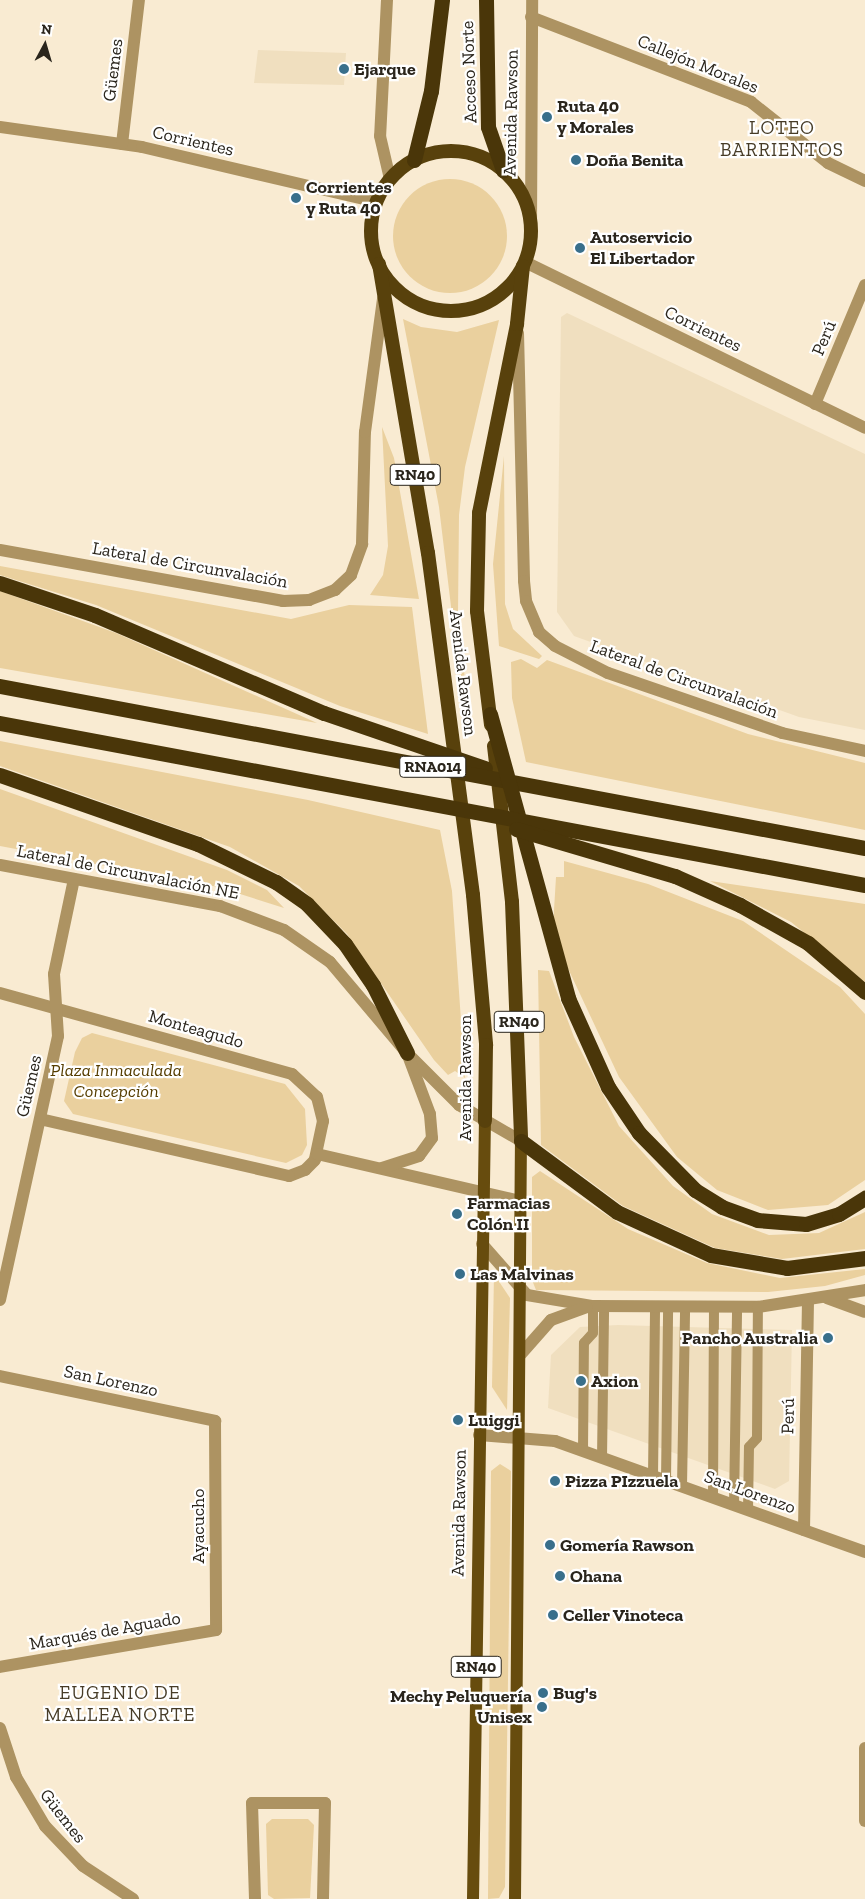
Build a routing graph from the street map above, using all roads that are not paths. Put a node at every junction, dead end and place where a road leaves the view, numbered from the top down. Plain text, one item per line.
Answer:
1 (139, 0) edge
2 (387, 0) edge
3 (442, 0) edge
4 (486, 0) edge
5 (532, 0) edge
6 (531, 17) junction
7 (0, 127) edge
8 (122, 144) junction
9 (414, 160) junction
10 (503, 170) junction
11 (390, 179) junction
12 (865, 181) edge
13 (376, 202) junction
14 (531, 226) junction
15 (379, 264) junction
16 (524, 264) junction
17 (865, 285) edge
18 (384, 293) junction
19 (518, 324) junction
20 (814, 404) junction
21 (865, 428) edge
22 (0, 550) edge
23 (0, 583) edge
24 (0, 686) edge
25 (490, 714) junction
26 (0, 723) edge
27 (865, 751) edge
28 (0, 775) edge
29 (367, 790) junction
30 (573, 793) junction
31 (865, 848) edge
32 (0, 865) edge
33 (74, 879) junction
34 (865, 885) edge
35 (865, 992) edge
36 (0, 993) edge
37 (56, 1008) junction
38 (407, 1054) junction
39 (40, 1119) junction
40 (485, 1121) junction
41 (521, 1141) junction
42 (317, 1154) junction
43 (382, 1168) junction
44 (483, 1193) junction
45 (865, 1198) edge
46 (521, 1201) junction
47 (482, 1244) junction
48 (865, 1258) edge
49 (865, 1290) edge
50 (521, 1291) junction
51 (827, 1298) junction
52 (0, 1300) edge
53 (808, 1302) junction
54 (598, 1306) junction
55 (661, 1306) junction
56 (758, 1306) junction
57 (684, 1307) junction
58 (714, 1307) junction
59 (737, 1307) junction
60 (865, 1312) edge
61 (521, 1354) junction
62 (0, 1376) edge
63 (215, 1421) joint
64 (478, 1435) junction
65 (521, 1438) junction
66 (583, 1451) junction
67 (602, 1458) junction
68 (660, 1478) junction
69 (682, 1486) junction
70 (713, 1497) junction
71 (734, 1505) junction
72 (748, 1510) junction
73 (804, 1530) junction
74 (865, 1552) edge
75 (216, 1630) joint
76 (0, 1667) edge
77 (0, 1728) edge
78 (865, 1748) edge
79 (865, 1821) edge
80 (133, 1899) edge
81 (255, 1899) edge
82 (324, 1899) edge
83 (474, 1899) edge
84 (515, 1899) edge

1 - 8 street, Güemes
2 - 11 street
3 - 9 highway, Acceso Norte
4 - 10 highway, Acceso Norte / RN40
5 - 6 street, Avenida Rawson
6 - 12 street, Callejón Morales
6 - 14 street, Avenida Rawson
7 - 8 street, Corrientes
8 - 13 street, Corrientes
9 - 10 highway, Acceso Norte / RN40
9 - 11 highway, Acceso Norte / RN40
10 - 14 highway, Acceso Norte / RN40
11 - 13 highway, Acceso Norte / RN40
13 - 15 highway, Acceso Norte / RN40
14 - 16 highway, Acceso Norte / RN40
15 - 16 highway, Acceso Norte / RN40
15 - 18 highway, Avenida Rawson / RN40
16 - 19 highway, Avenida Rawson / RN40
16 - 20 street, Corrientes
17 - 20 street, Perú
18 - 22 street, Lateral de Circunvalación
18 - 40 highway, Avenida Rawson / RN40
19 - 25 highway, Avenida Rawson / RN40
19 - 27 street, Lateral de Circunvalación
20 - 21 street, Corrientes
23 - 30 highway
24 - 30 highway, RNA014
25 - 41 highway, Avenida Rawson / RN40
25 - 45 highway
26 - 29 highway, RNA014
28 - 38 highway
29 - 34 highway, RNA014
29 - 35 highway
30 - 31 highway, RNA014
32 - 33 street, Lateral de Circunvalación NE
33 - 37 street, Güemes
33 - 38 street, Lateral de Circunvalación NE
36 - 37 street, Monteagudo
37 - 39 street, Güemes
37 - 42 street, Monteagudo
38 - 40 street, Lateral de Circunvalación NE
38 - 43 street
39 - 42 street
39 - 52 street, Güemes
40 - 41 street, Lateral de Circunvalación NE
40 - 44 main road, Avenida Rawson / RN40
41 - 46 main road, Avenida Rawson / RN40
41 - 48 highway
42 - 43 street
43 - 44 street
44 - 46 street
44 - 47 main road, Avenida Rawson / RN40
46 - 50 main road, Avenida Rawson / RN40
47 - 50 street
47 - 64 main road, Avenida Rawson / RN40
49 - 51 street
50 - 54 street
50 - 61 main road, Avenida Rawson / RN40
51 - 53 street
51 - 60 street
53 - 56 street
53 - 73 street, Perú
54 - 55 street
54 - 61 street
54 - 66 lane
54 - 67 lane
55 - 57 street
55 - 68 lane
56 - 59 street
56 - 72 lane
57 - 58 street
57 - 69 lane
58 - 59 street
58 - 70 lane
59 - 71 lane
61 - 65 main road, Avenida Rawson / RN40
62 - 63 street, San Lorenzo
63 - 75 street, Ayacucho
64 - 65 street, San Lorenzo
64 - 83 main road, Avenida Rawson / RN40
65 - 66 street, San Lorenzo
65 - 84 main road, Avenida Rawson / RN40
66 - 67 street, San Lorenzo
67 - 68 street, San Lorenzo
68 - 69 street, San Lorenzo
69 - 70 street, San Lorenzo
70 - 71 street, San Lorenzo
71 - 72 street, San Lorenzo
72 - 73 street, San Lorenzo
73 - 74 street, San Lorenzo
75 - 76 street, Marqués de Aguado
77 - 80 street, Güemes
78 - 79 street
81 - 82 street

